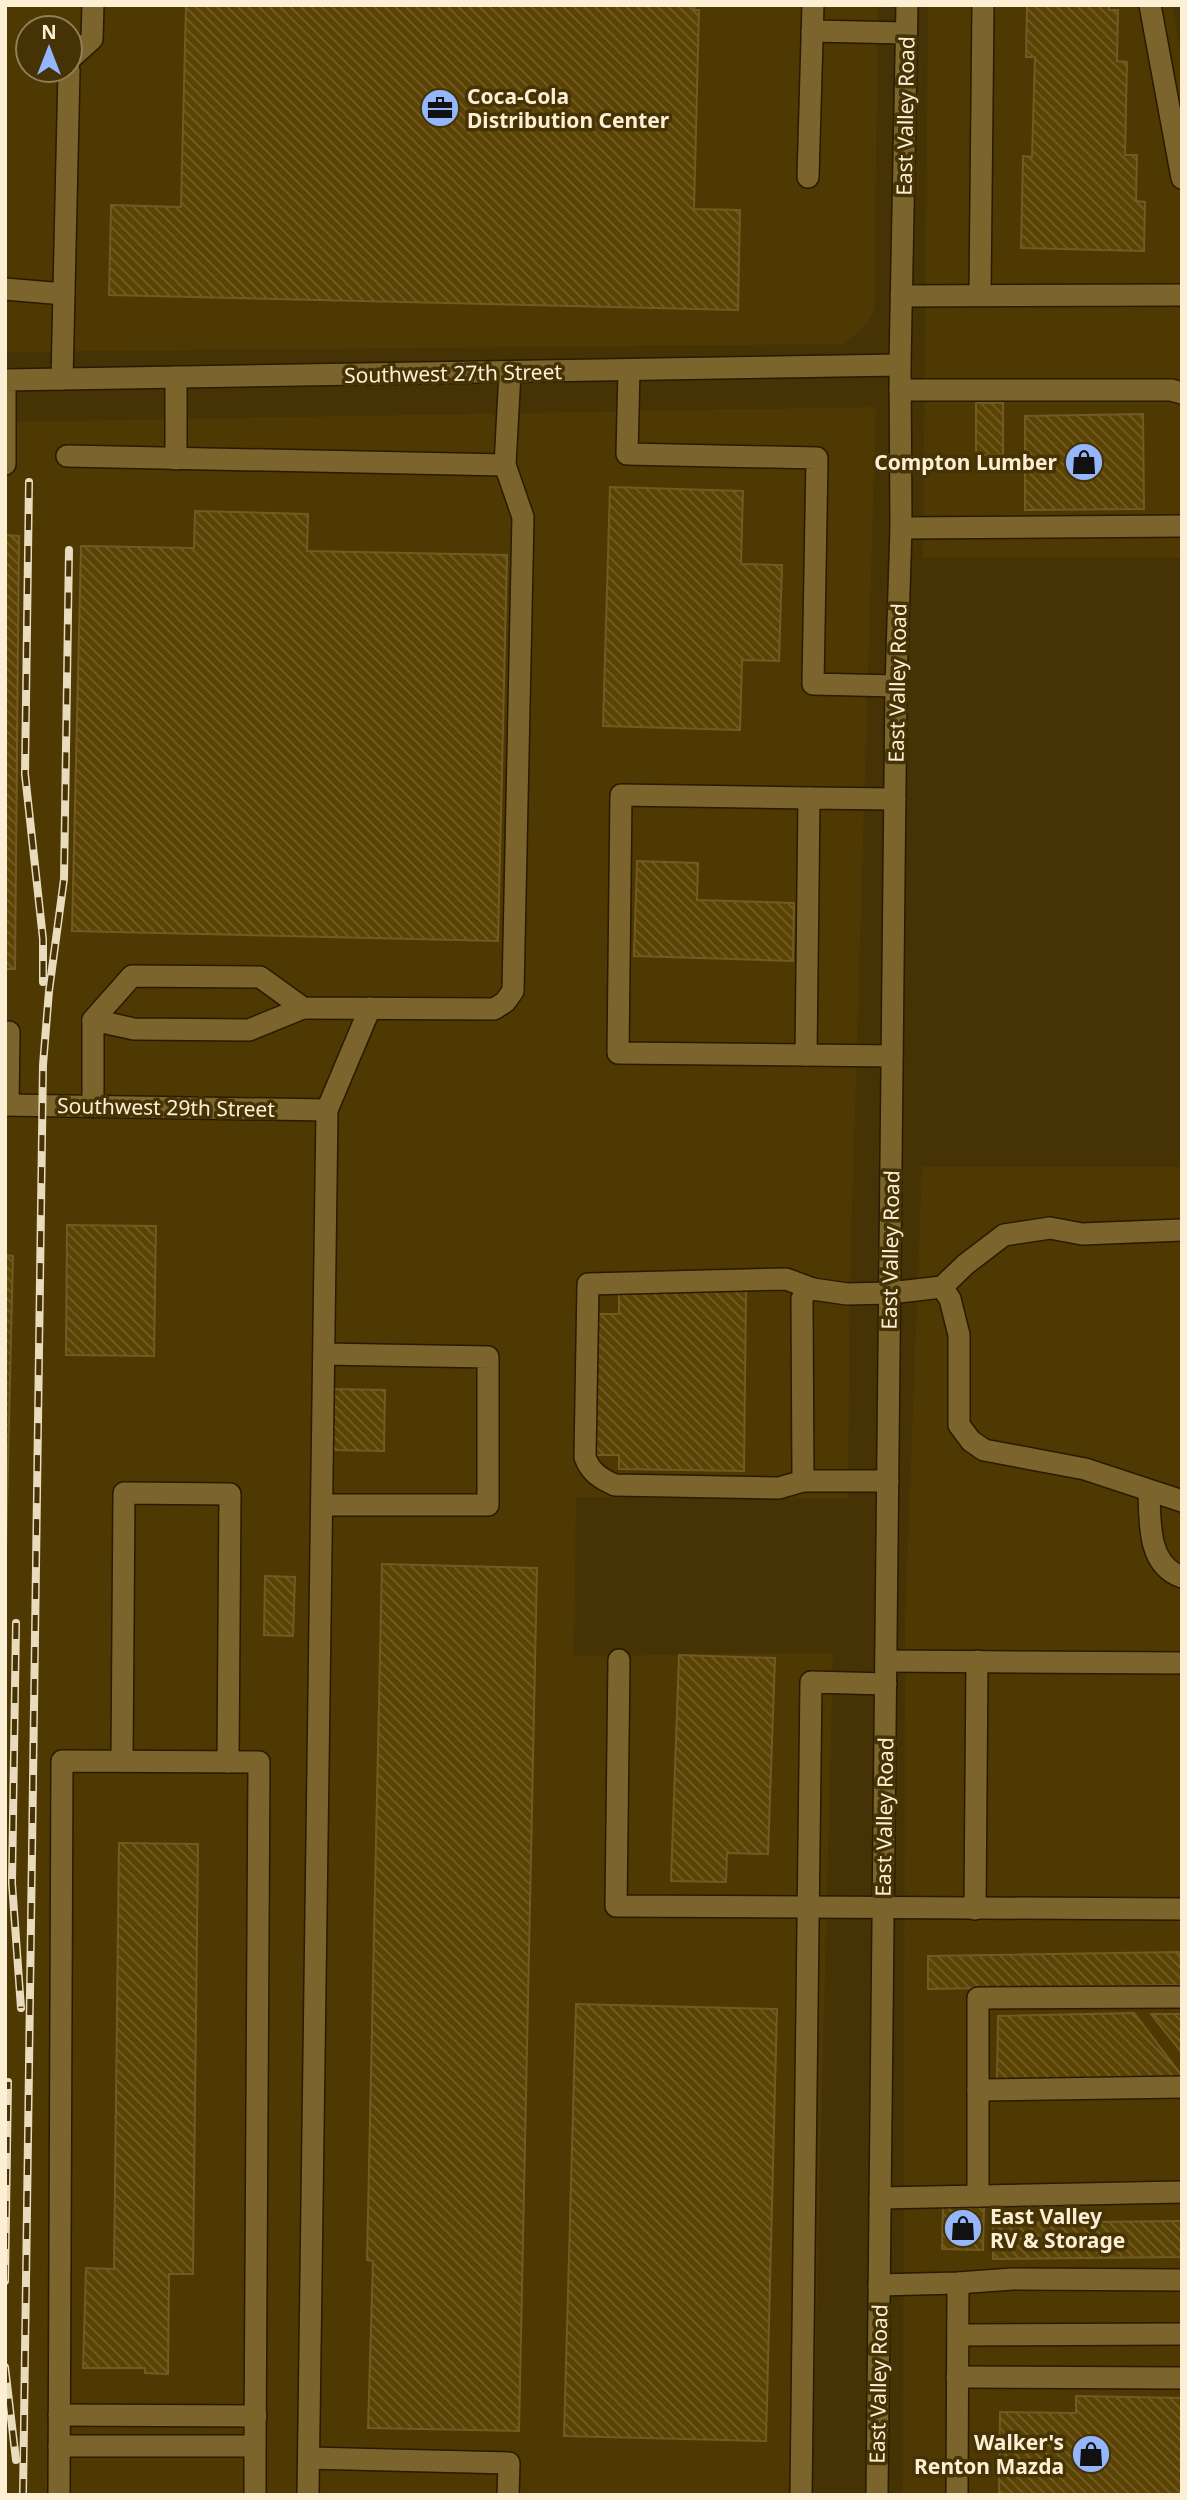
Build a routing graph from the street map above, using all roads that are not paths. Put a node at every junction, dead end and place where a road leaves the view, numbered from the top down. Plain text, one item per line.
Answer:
1 (93, 5) edge
2 (813, 5) edge
3 (907, 5) edge
4 (983, 5) edge
5 (1150, 5) edge
6 (812, 31) junction
7 (906, 33) junction
8 (84, 46) edge
9 (69, 84) edge
10 (808, 177) dead end
11 (1182, 178) edge
12 (5, 289) edge
13 (64, 294) junction
14 (980, 295) junction
15 (1182, 295) edge
16 (901, 296) junction
17 (900, 365) junction
18 (629, 370) junction
19 (510, 372) junction
20 (176, 377) junction
21 (62, 379) junction
22 (5, 380) edge
23 (900, 390) junction
24 (1182, 393) edge
25 (66, 456) dead end
26 (176, 458) junction
27 (5, 464) edge
28 (505, 465) junction
29 (1182, 526) edge
30 (901, 528) junction
31 (896, 686) junction
32 (809, 798) junction
33 (895, 799) junction
34 (303, 1008) junction
35 (370, 1008) junction
36 (93, 1020) junction
37 (5, 1032) edge
38 (806, 1055) junction
39 (892, 1056) junction
40 (7, 1105) edge
41 (93, 1106) junction
42 (327, 1110) junction
43 (1182, 1230) edge
44 (942, 1287) junction
45 (813, 1289) junction
46 (890, 1293) junction
47 (324, 1354) junction
48 (803, 1481) junction
49 (888, 1481) junction
50 (1149, 1491) junction
51 (1182, 1501) edge
52 (322, 1505) junction
53 (1182, 1577) edge
54 (620, 1660) dead end
55 (886, 1661) junction
56 (977, 1661) junction
57 (1182, 1663) edge
58 (886, 1684) junction
59 (122, 1761) junction
60 (228, 1762) junction
61 (809, 1908) junction
62 (883, 1909) junction
63 (975, 1909) junction
64 (1182, 1909) edge
65 (1182, 1997) edge
66 (1182, 2087) edge
67 (978, 2090) junction
68 (1182, 2192) edge
69 (978, 2196) junction
70 (880, 2197) junction
71 (1182, 2280) edge
72 (958, 2283) junction
73 (879, 2285) junction
74 (1182, 2334) edge
75 (958, 2335) junction
76 (957, 2377) junction
77 (1182, 2378) edge
78 (59, 2415) junction
79 (256, 2416) junction
80 (59, 2446) junction
81 (256, 2446) junction
82 (309, 2458) junction
83 (58, 2495) edge
84 (255, 2495) edge
85 (308, 2495) edge
86 (508, 2495) edge
87 (802, 2495) edge
88 (877, 2495) edge
89 (957, 2495) edge

1 - 8 street
2 - 6 street
3 - 7 street, East Valley Road
4 - 14 street
5 - 11 street
6 - 7 street
6 - 10 street
7 - 16 street, East Valley Road
9 - 13 street
12 - 13 street
13 - 21 street
14 - 15 street
14 - 16 street
16 - 17 street, East Valley Road
17 - 18 street, Southwest 27th Street
17 - 23 street, East Valley Road
18 - 19 street, Southwest 27th Street
18 - 31 street
19 - 20 street, Southwest 27th Street
19 - 28 street
20 - 21 street, Southwest 27th Street
20 - 26 street
21 - 22 street, Southwest 27th Street
22 - 27 street
23 - 24 street
23 - 30 street, East Valley Road
25 - 26 street
26 - 28 street
28 - 35 street
29 - 30 street
30 - 31 street, East Valley Road
31 - 33 street, East Valley Road
32 - 33 street
32 - 38 street
32 - 38 street
33 - 39 street, East Valley Road
34 - 35 street
34 - 36 street
34 - 36 street
35 - 42 street
36 - 41 street
37 - 40 street
38 - 39 street
39 - 46 street, East Valley Road
40 - 41 street, Southwest 29th Street
41 - 42 street, Southwest 29th Street
42 - 47 street
43 - 44 street
44 - 46 street
44 - 50 street
45 - 46 street
45 - 48 street
45 - 48 street
46 - 49 street, East Valley Road
47 - 52 street
47 - 52 street
48 - 49 street
49 - 55 street, East Valley Road
50 - 51 street
50 - 53 street
52 - 82 street
54 - 61 street
55 - 56 street
55 - 58 street, East Valley Road
56 - 57 street
56 - 63 street
58 - 61 street
58 - 62 street, East Valley Road
59 - 60 street
59 - 60 street
59 - 78 street
60 - 79 street
61 - 62 street
61 - 87 street
62 - 63 street
62 - 70 street, East Valley Road
63 - 64 street
65 - 67 street
66 - 67 street
67 - 69 street
68 - 69 street
69 - 70 street
70 - 73 street, East Valley Road
71 - 72 street
72 - 73 street
72 - 75 street
73 - 88 street, East Valley Road
74 - 75 street
75 - 76 street
76 - 77 street
76 - 89 street
78 - 79 street
78 - 80 street
79 - 81 street
80 - 81 street
80 - 83 street
81 - 84 street
82 - 85 street
82 - 86 street

